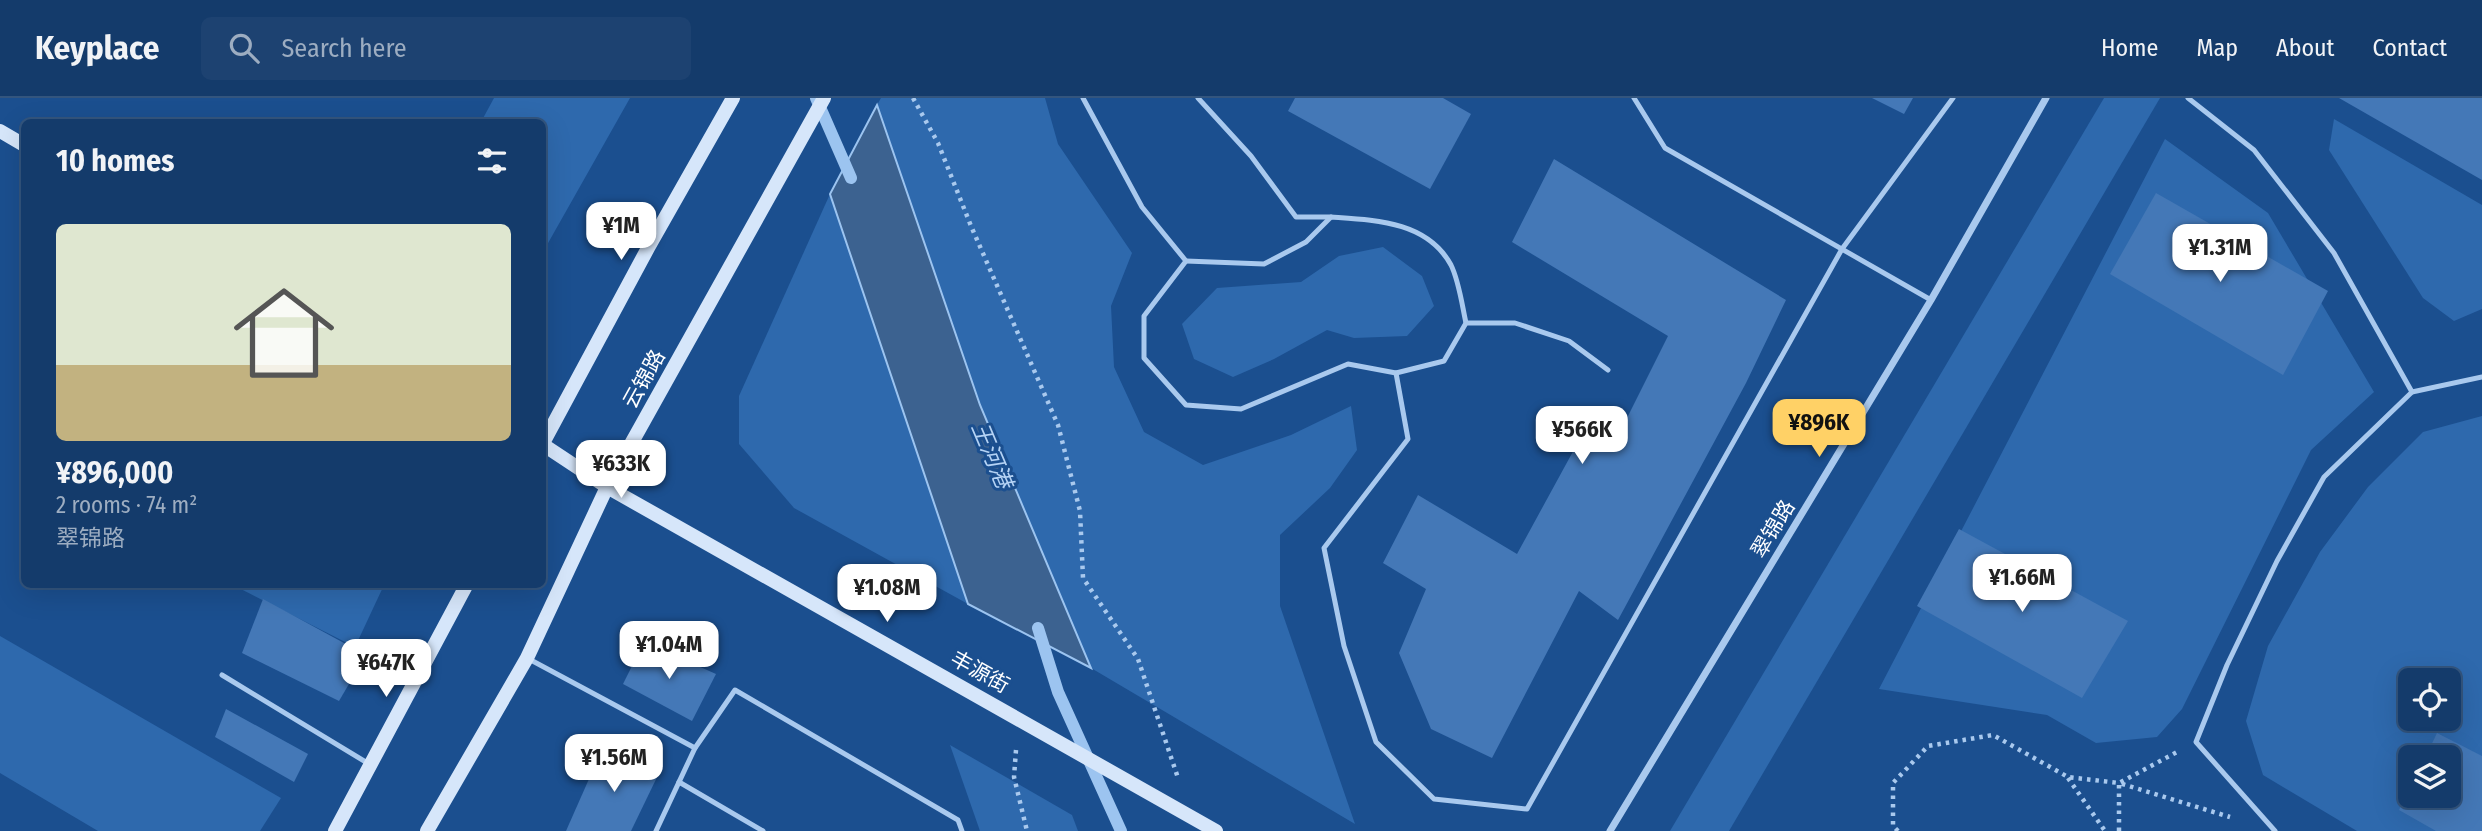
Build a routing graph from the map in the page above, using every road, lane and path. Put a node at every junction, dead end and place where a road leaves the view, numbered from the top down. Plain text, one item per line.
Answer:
1 (733, 98) edge
2 (824, 98) edge
3 (913, 98) edge
4 (1083, 98) edge
5 (1198, 98) edge
6 (1634, 98) edge
7 (1953, 98) edge
8 (2046, 98) edge
9 (2188, 98) edge
10 (0, 131) edge
11 (21, 143) edge
12 (1331, 217) junction
13 (1842, 250) junction
14 (1186, 261) junction
15 (1931, 300) junction
16 (1466, 323) junction
17 (1608, 370) dead end
18 (1396, 373) junction
19 (2482, 377) edge
20 (2412, 392) junction
21 (546, 438) edge
22 (546, 446) edge
23 (607, 487) junction
24 (465, 588) edge
25 (527, 658) junction
26 (222, 676) dead end
27 (1019, 718) junction
28 (2196, 742) junction
29 (695, 748) junction
30 (370, 765) junction
31 (2068, 777) junction
32 (679, 782) junction
33 (2119, 783) junction
34 (1182, 791) dead end
35 (335, 831) edge
36 (427, 831) edge
37 (656, 831) edge
38 (763, 831) edge
39 (962, 831) edge
40 (1027, 831) edge
41 (1216, 831) edge
42 (1610, 831) edge
43 (1898, 831) edge
44 (2105, 831) edge
45 (2119, 831) edge
46 (2274, 831) edge

1 - 21 main road
2 - 23 main road, 云锦路
3 - 34 path
4 - 14 lane
5 - 12 lane
6 - 13 lane
7 - 13 lane
8 - 15 street, 翠锦路
9 - 20 lane
10 - 11 main road
12 - 14 lane
12 - 16 lane
13 - 15 lane
13 - 18 lane
14 - 18 lane
15 - 42 street, 翠锦路
16 - 17 lane
16 - 18 lane
19 - 20 lane
20 - 28 lane
22 - 23 main road, 丰源街
23 - 25 main road, 云锦路
23 - 27 main road, 丰源街
24 - 30 main road
25 - 29 lane
25 - 36 main road, 云锦路
26 - 30 lane
27 - 40 path
27 - 41 main road, 丰源街
28 - 33 path
28 - 46 lane
29 - 32 lane
29 - 39 lane
30 - 35 main road
31 - 33 path
31 - 43 path
31 - 44 path
32 - 37 lane
32 - 38 lane
33 - 45 path
33 - 46 path

